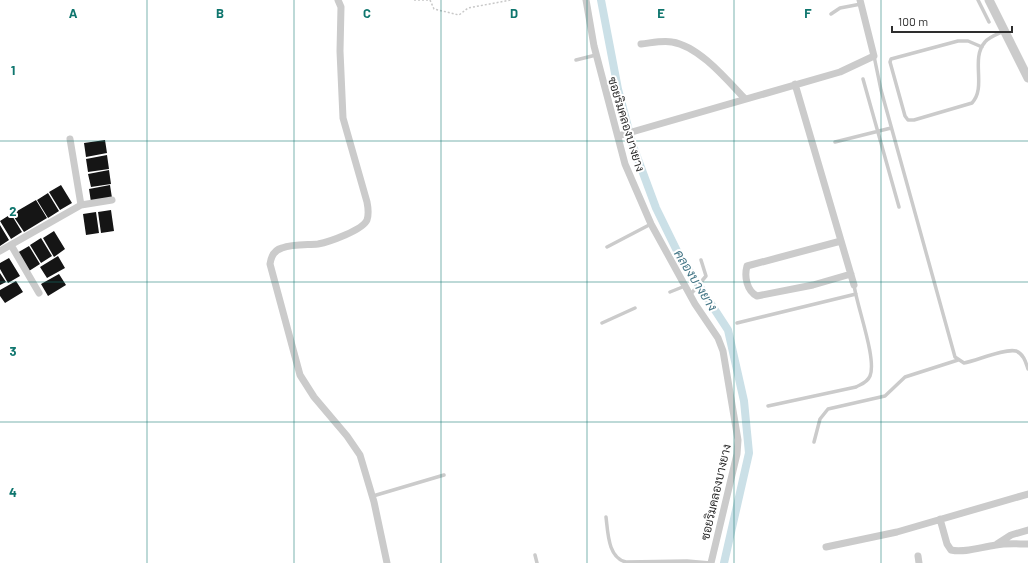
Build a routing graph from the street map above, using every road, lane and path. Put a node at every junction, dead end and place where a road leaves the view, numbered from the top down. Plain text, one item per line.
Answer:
1 (338, 0) edge
2 (414, 0) edge
3 (511, 0) edge
4 (586, 0) edge
5 (978, 0) edge
6 (989, 0) edge
7 (861, 2) edge
8 (832, 14) dead end
9 (989, 22) dead end
10 (1004, 30) junction
11 (641, 44) dead end
12 (982, 47) junction
13 (596, 55) junction
14 (874, 56) junction
15 (576, 60) dead end
16 (1028, 78) edge
17 (863, 80) dead end
18 (795, 84) junction
19 (745, 98) junction
20 (891, 128) junction
21 (878, 132) junction
22 (621, 136) junction
23 (70, 139) dead end
24 (835, 142) dead end
25 (112, 200) dead end
26 (81, 205) junction
27 (899, 207) dead end
28 (651, 224) junction
29 (841, 241) junction
30 (11, 245) junction
31 (607, 247) dead end
32 (0, 251) edge
33 (701, 260) dead end
34 (851, 274) junction
35 (685, 286) junction
36 (854, 286) joint
37 (670, 292) dead end
38 (39, 293) dead end
39 (856, 294) junction
40 (690, 295) junction
41 (635, 308) dead end
42 (602, 323) dead end
43 (737, 323) dead end
44 (958, 360) junction
45 (1028, 369) edge
46 (768, 406) dead end
47 (814, 442) dead end
48 (444, 475) dead end
49 (1028, 494) edge
50 (373, 496) junction
51 (606, 518) dead end
52 (940, 519) junction
53 (1028, 530) edge
54 (997, 544) junction
55 (1028, 544) edge
56 (826, 547) dead end
57 (535, 555) dead end
58 (387, 563) edge
59 (537, 563) edge
60 (710, 563) edge

1 - 50 street
2 - 3 path
4 - 13 street, ซอยริมคลองบางยาง
5 - 9 lane
6 - 10 street
7 - 8 lane
7 - 14 street
10 - 12 lane
10 - 16 street
11 - 19 street
12 - 12 lane
13 - 15 lane
13 - 22 street, ซอยริมคลองบางยาง
14 - 18 street
14 - 20 lane
17 - 21 lane
18 - 19 street
18 - 29 street
19 - 22 street
20 - 21 lane
20 - 44 lane
21 - 24 lane
21 - 27 lane
22 - 28 street, ซอยริมคลองบางยาง
23 - 26 street
25 - 26 street
26 - 30 street
28 - 31 lane
28 - 35 street, ซอยริมคลองบางยาง
29 - 34 street
29 - 34 street
30 - 32 street
30 - 38 street
33 - 40 lane
34 - 36 street
35 - 37 lane
35 - 40 street, ซอยริมคลองบางยาง
36 - 39 lane
39 - 43 lane
39 - 46 lane
40 - 60 street, ซอยริมคลองบางยาง
41 - 42 lane
44 - 45 lane
44 - 47 lane
48 - 50 lane
49 - 52 street
50 - 58 street
51 - 60 lane
52 - 54 street
52 - 56 street
53 - 54 street
54 - 55 street
57 - 59 lane

